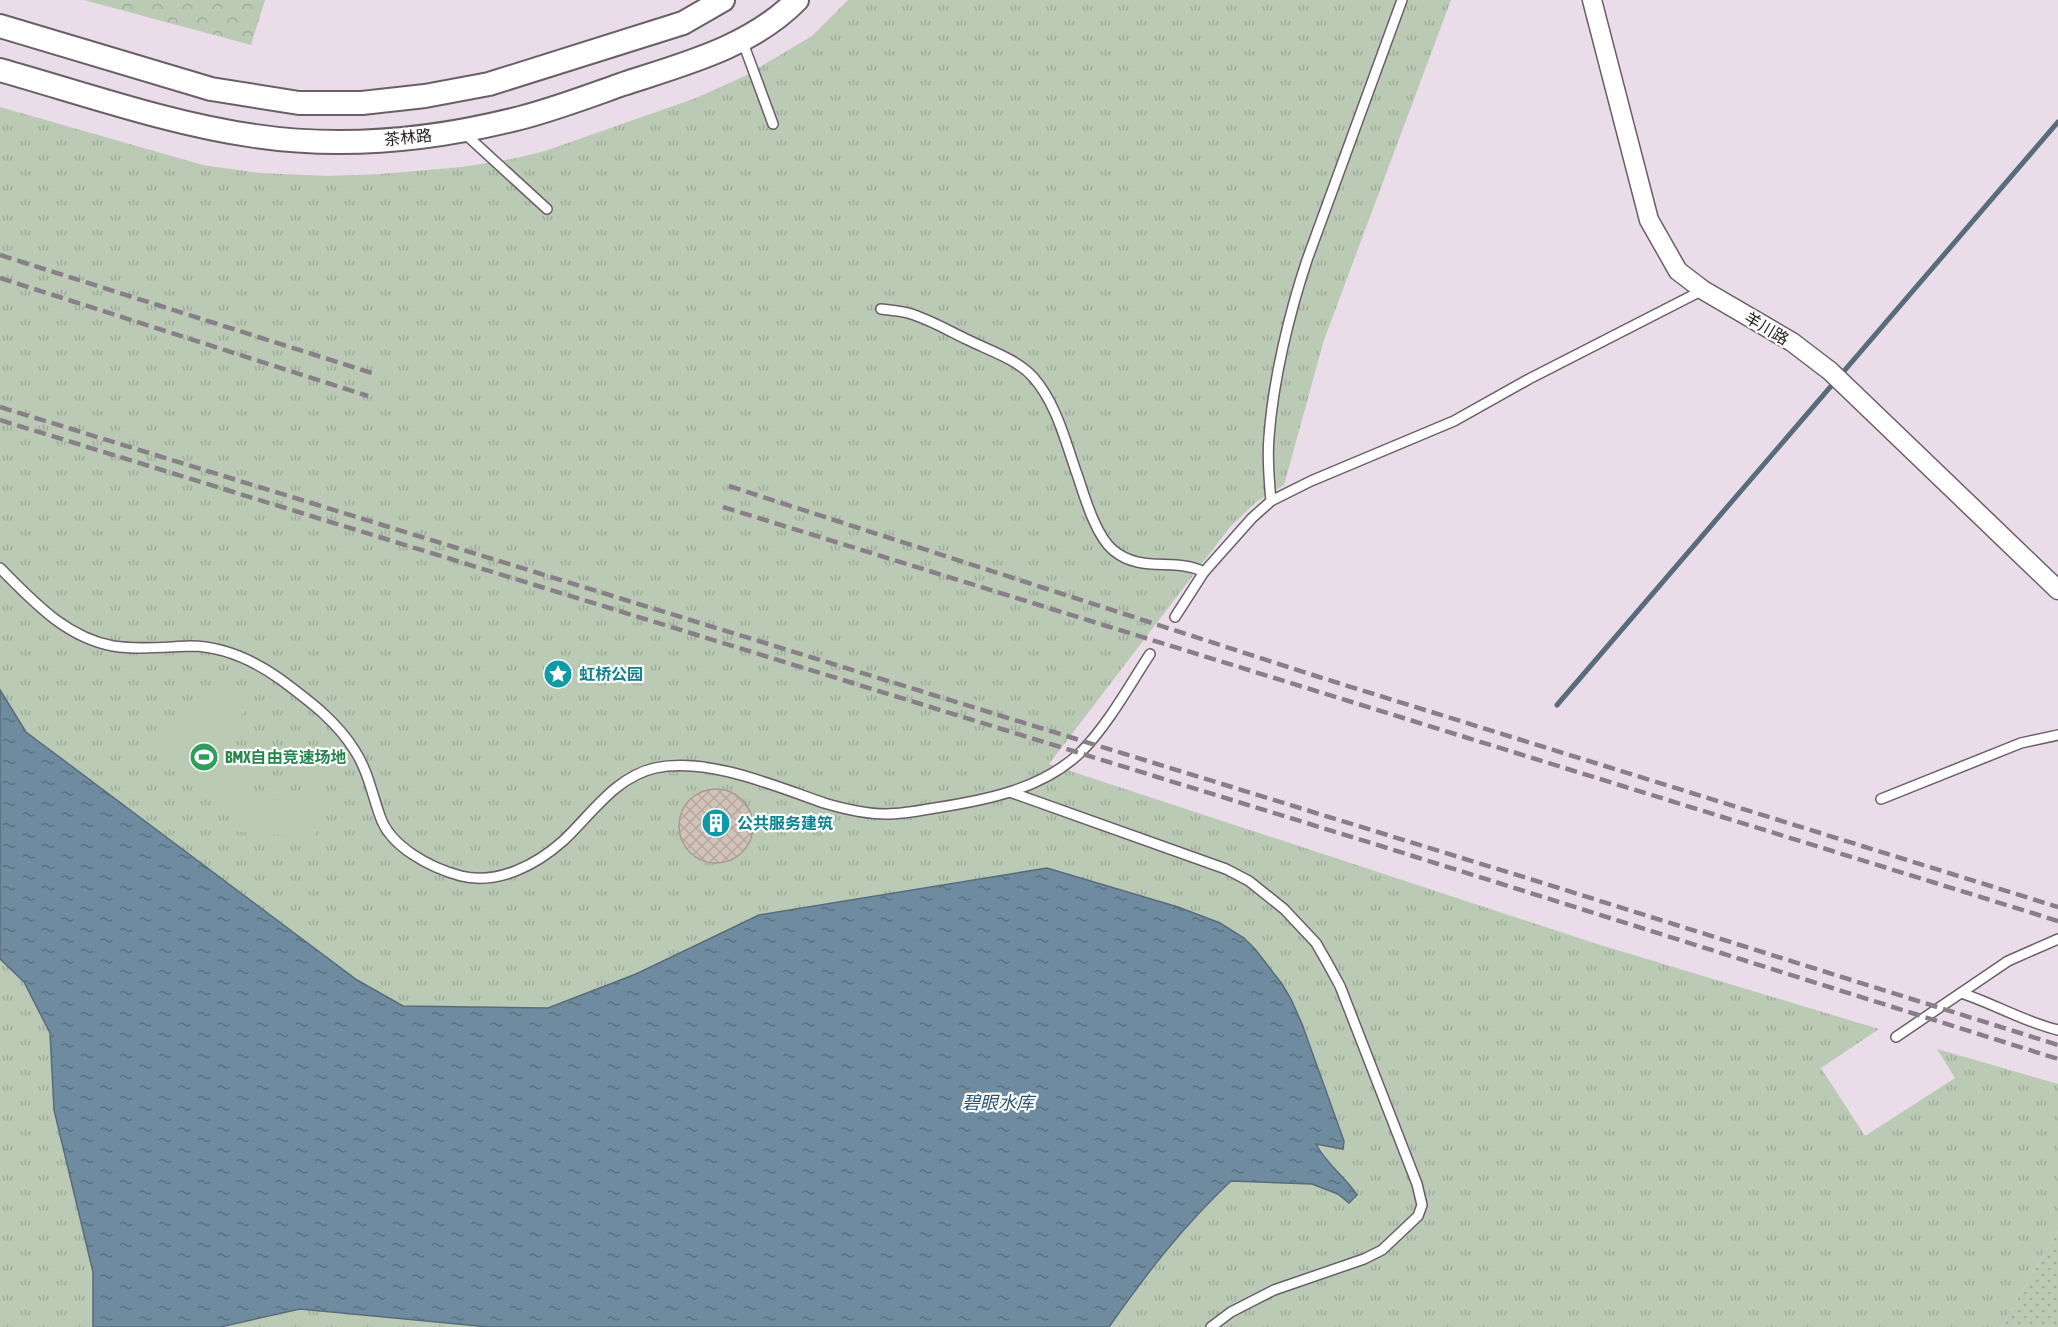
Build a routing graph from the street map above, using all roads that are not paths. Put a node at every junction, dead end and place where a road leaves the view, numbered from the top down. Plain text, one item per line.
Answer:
1 (723, 0) edge
2 (797, 0) edge
3 (1402, 0) edge
4 (1592, 0) edge
5 (0, 26) edge
6 (742, 40) junction
7 (0, 70) edge
8 (773, 124) dead end
9 (461, 131) junction
10 (547, 209) dead end
11 (1703, 290) junction
12 (881, 309) dead end
13 (1271, 501) junction
14 (0, 568) edge
15 (1204, 572) junction
16 (2058, 590) edge
17 (1175, 617) dead end
18 (1150, 654) dead end
19 (2058, 735) edge
20 (1010, 792) junction
21 (1881, 799) dead end
22 (2058, 939) edge
23 (1961, 993) junction
24 (2058, 1030) edge
25 (1896, 1037) dead end
26 (1211, 1327) edge

1 - 5 street
2 - 6 street, 茶林路
3 - 13 lane
4 - 11 street, 羊川路
6 - 8 lane
6 - 9 street, 茶林路
7 - 9 street, 茶林路
9 - 10 lane
11 - 13 lane
11 - 16 street, 羊川路
12 - 15 lane
13 - 15 lane
14 - 20 lane
15 - 17 lane
18 - 20 lane
19 - 21 lane
20 - 26 lane
22 - 23 lane
23 - 24 lane
23 - 25 lane

